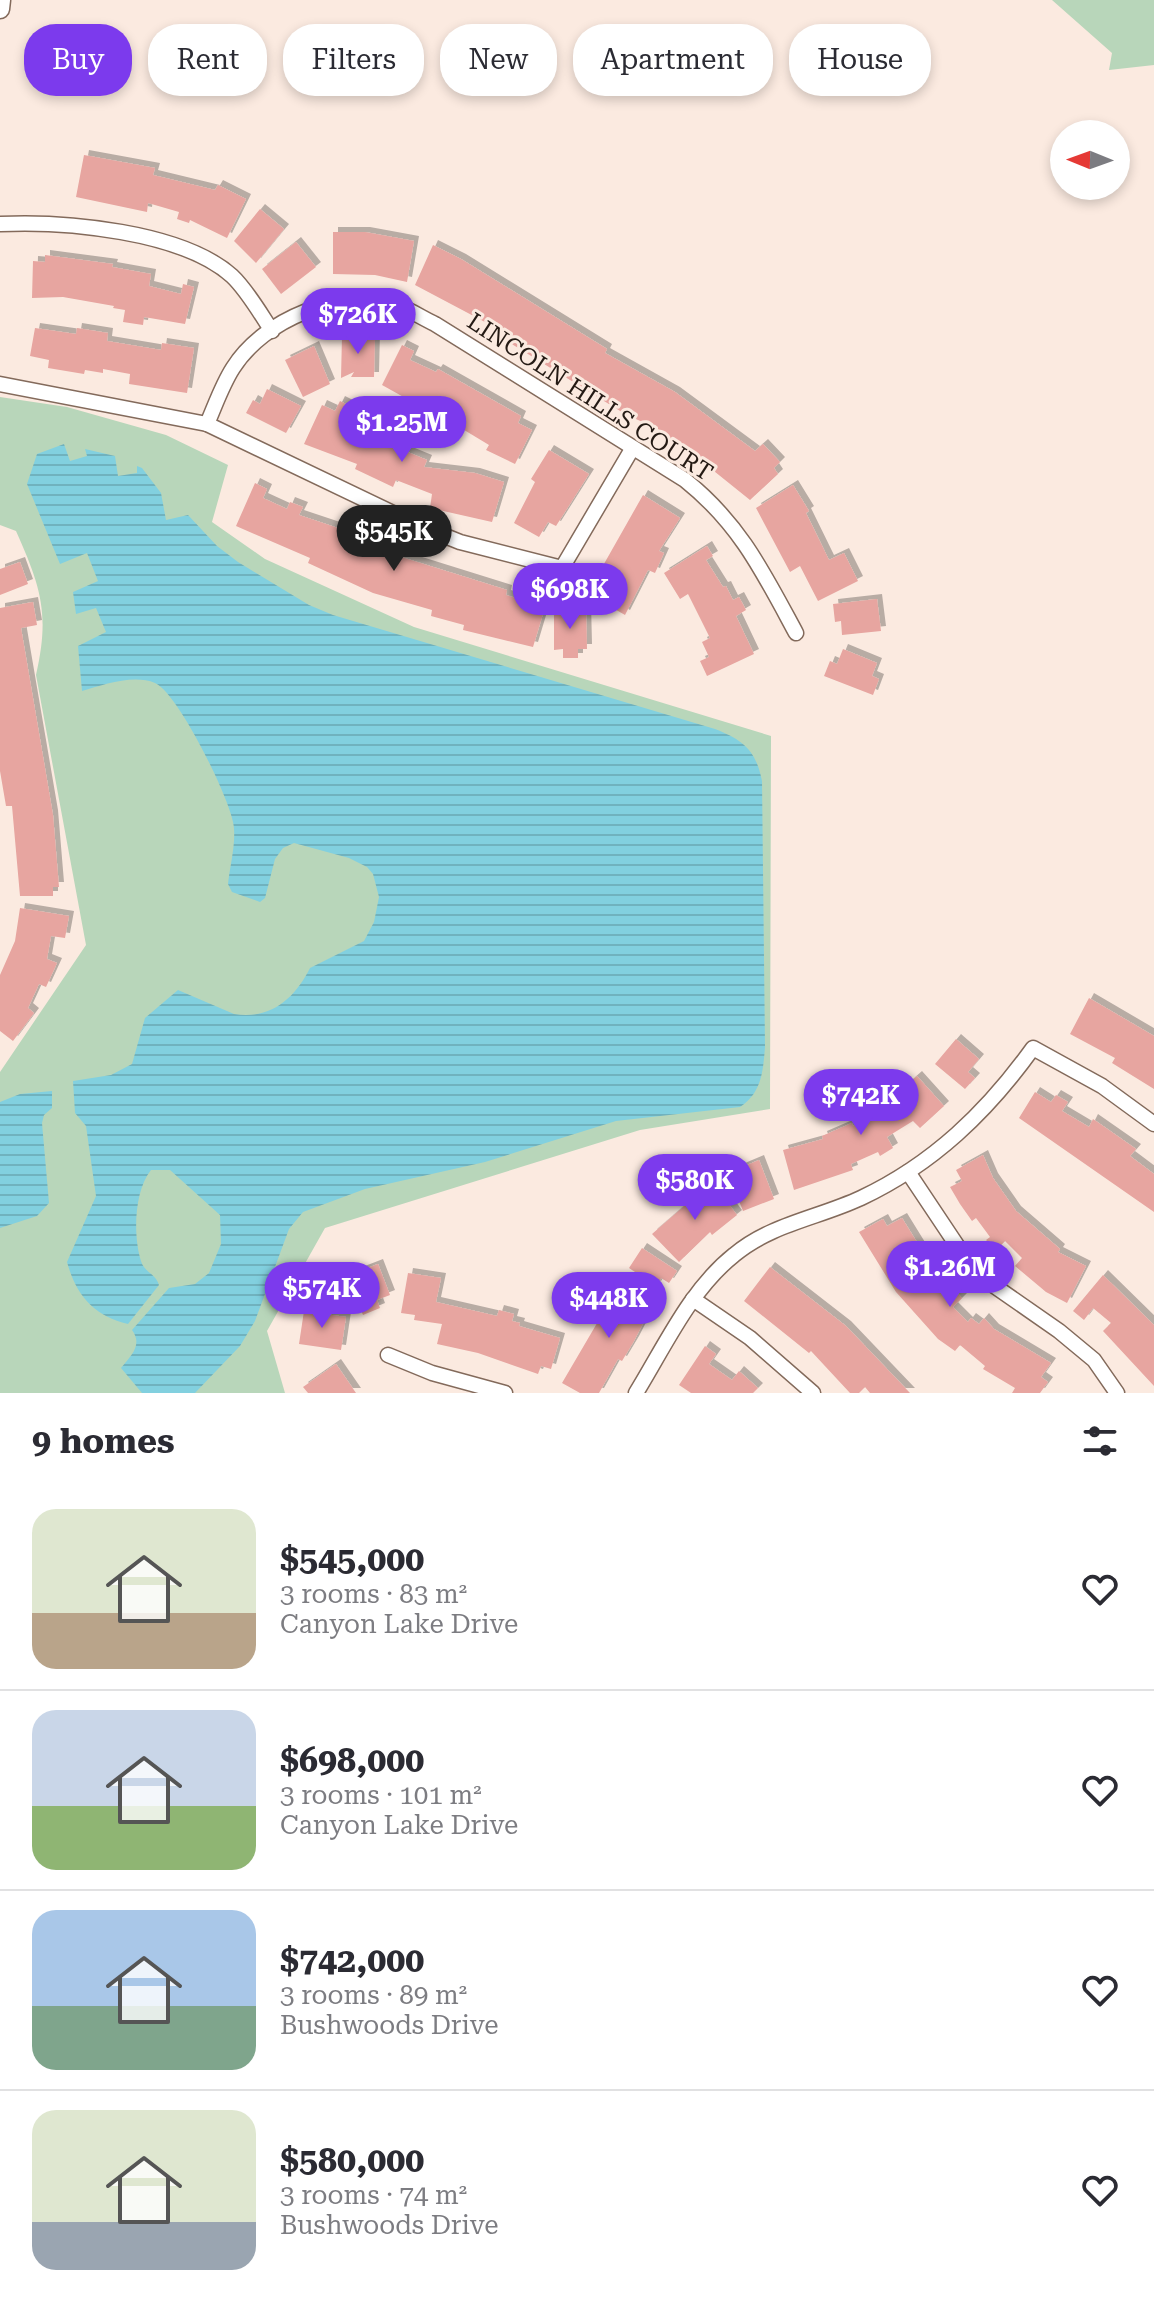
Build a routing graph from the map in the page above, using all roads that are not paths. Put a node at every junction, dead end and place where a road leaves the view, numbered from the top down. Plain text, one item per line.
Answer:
1 (1, 0) edge
2 (0, 9) edge
3 (0, 224) edge
4 (272, 331) junction
5 (0, 384) edge
6 (207, 424) junction
7 (632, 449) junction
8 (796, 633) dead end
9 (1154, 1124) edge
10 (908, 1172) junction
11 (693, 1299) junction
12 (388, 1355) dead end
13 (505, 1393) edge
14 (636, 1393) edge
15 (813, 1393) edge
16 (1117, 1393) edge

1 - 2 street
3 - 4 street
4 - 6 street, LINCOLN HILLS COURT
4 - 7 street, LINCOLN HILLS COURT
5 - 6 street
6 - 7 street
7 - 8 street, LINCOLN HILLS COURT
9 - 10 street
10 - 11 street
10 - 16 street
11 - 14 street
11 - 15 street
12 - 13 street

